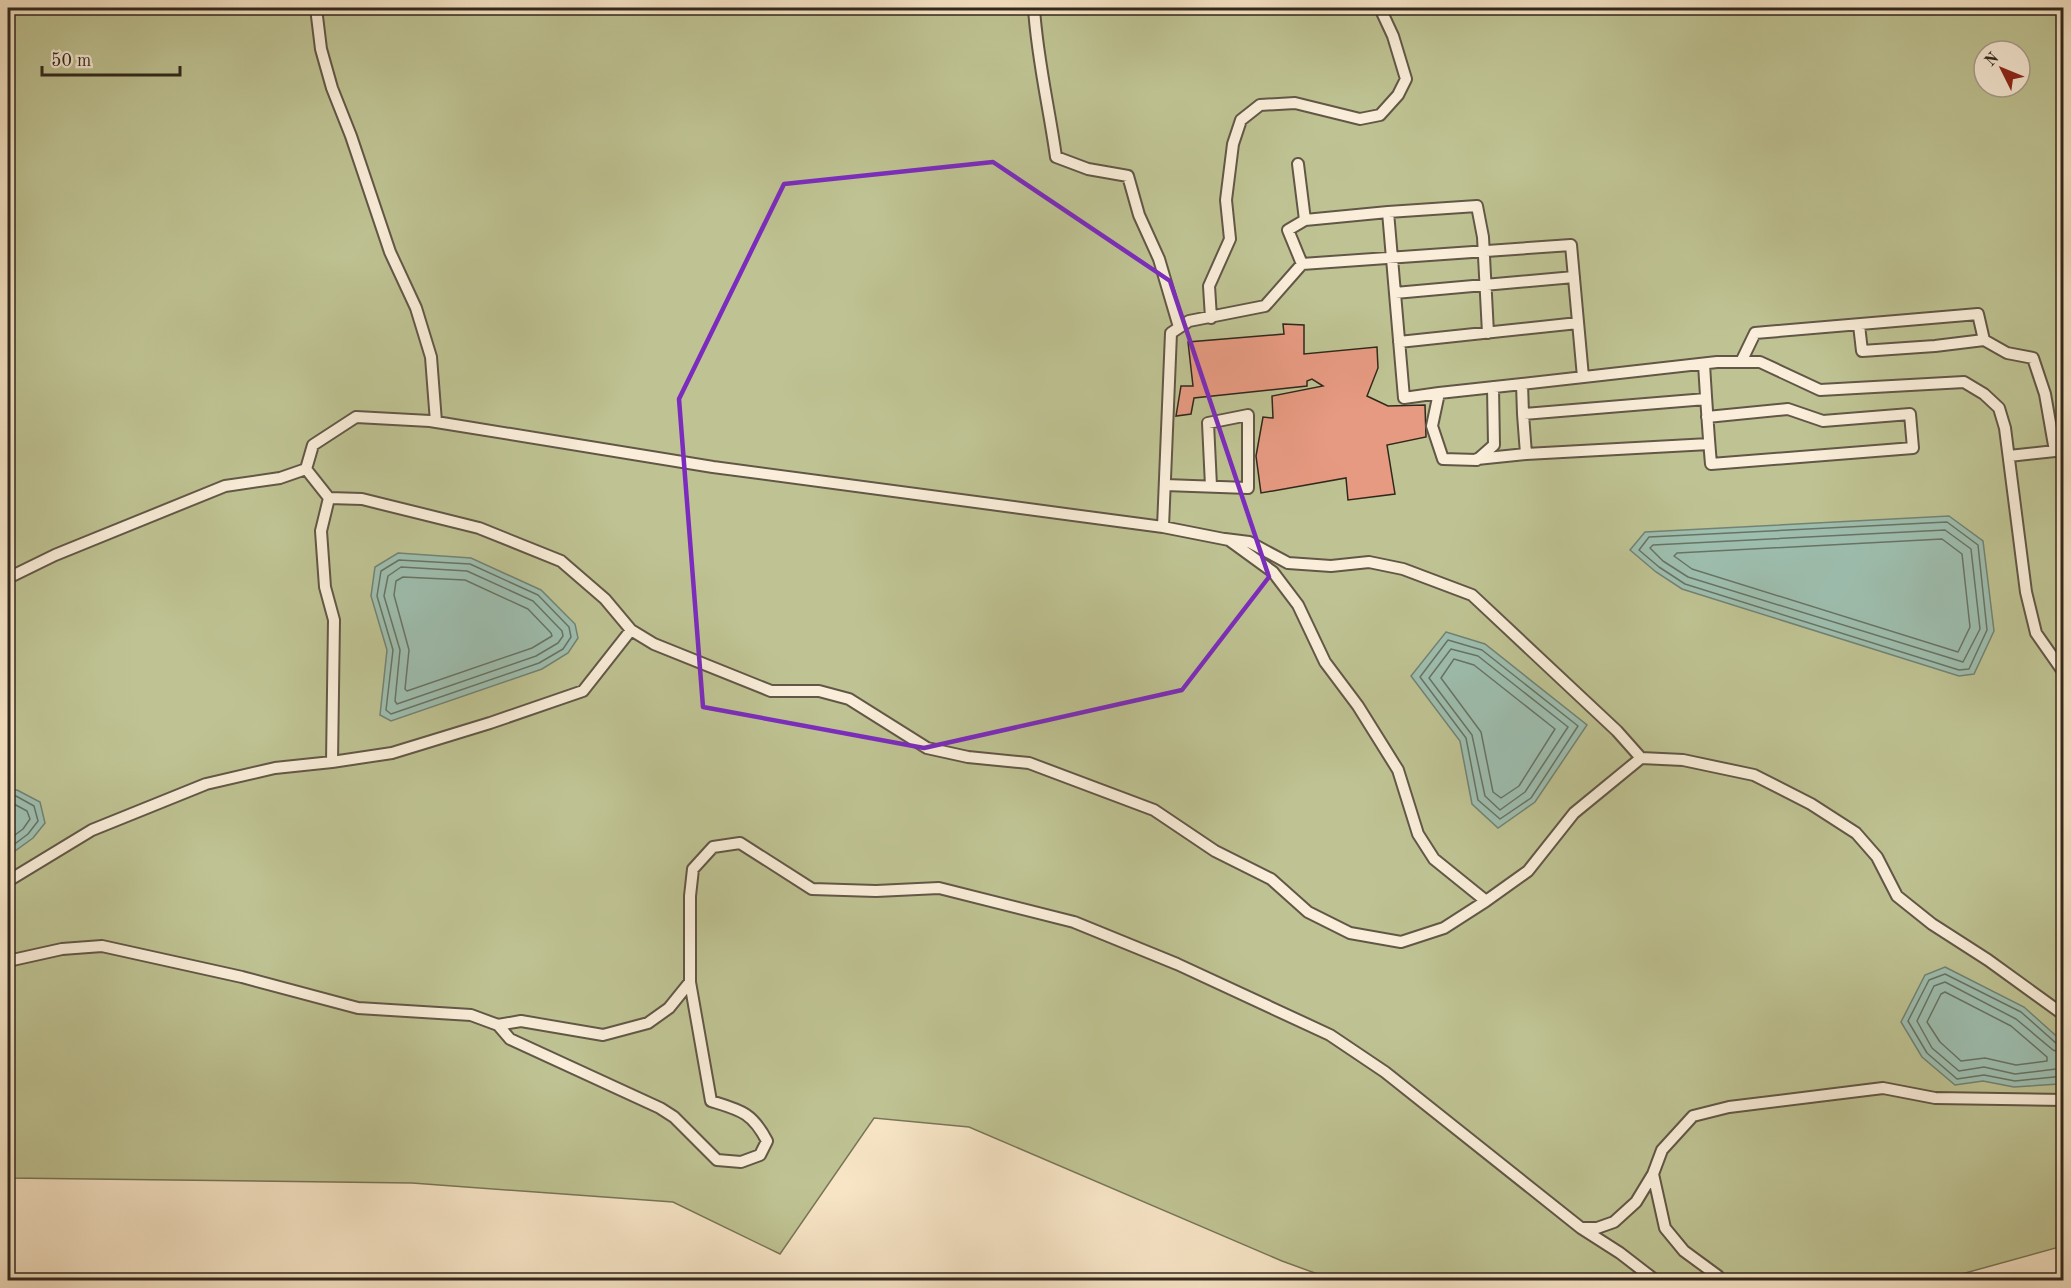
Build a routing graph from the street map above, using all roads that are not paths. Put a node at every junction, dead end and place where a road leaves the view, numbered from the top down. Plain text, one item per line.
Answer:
1 (316, 8) edge
2 (1034, 8) edge
3 (1380, 8) edge
4 (1298, 164) dead end
5 (1389, 212) junction
6 (1305, 220) junction
7 (1484, 251) junction
8 (1392, 258) junction
9 (1302, 264) junction
10 (1574, 277) junction
11 (1486, 285) junction
12 (1395, 293) junction
13 (1211, 318) junction
14 (1578, 323) junction
15 (1859, 326) junction
16 (1179, 327) junction
17 (1488, 333) junction
18 (1984, 340) junction
19 (1399, 342) junction
20 (1741, 362) junction
21 (1704, 364) junction
22 (1583, 377) junction
23 (1522, 384) junction
24 (1493, 387) junction
25 (1439, 393) junction
26 (1706, 399) junction
27 (1523, 414) junction
28 (1707, 417) junction
29 (436, 422) junction
30 (1709, 444) junction
31 (1526, 454) junction
32 (2008, 456) junction
33 (1477, 460) junction
34 (306, 469) junction
35 (1165, 485) junction
36 (1210, 486) junction
37 (329, 498) junction
38 (1163, 527) junction
39 (1225, 539) junction
40 (8, 578) edge
41 (631, 630) junction
42 (2064, 673) edge
43 (1641, 758) junction
44 (332, 762) junction
45 (8, 881) edge
46 (1486, 901) junction
47 (8, 961) edge
48 (690, 982) junction
49 (2064, 1015) edge
50 (498, 1025) junction
51 (2064, 1100) edge
52 (1653, 1174) junction
53 (1581, 1228) junction
54 (1655, 1281) edge
55 (1720, 1281) edge

1 - 29 lane
2 - 16 lane
3 - 13 lane
4 - 6 lane
5 - 6 lane
5 - 7 lane
5 - 8 lane
6 - 9 lane
7 - 8 lane
7 - 10 lane
7 - 11 lane
8 - 9 lane
8 - 12 lane
9 - 13 lane
10 - 11 lane
10 - 14 lane
11 - 12 lane
11 - 17 lane
12 - 19 lane
13 - 16 lane
14 - 17 lane
14 - 22 lane
15 - 18 lane
15 - 18 lane
15 - 20 lane
16 - 35 lane
17 - 19 lane
18 - 32 lane
19 - 25 lane
20 - 21 lane
20 - 32 lane
21 - 22 lane
21 - 26 lane
22 - 23 lane
23 - 24 lane
23 - 27 lane
24 - 25 lane
24 - 33 lane
25 - 33 lane
26 - 27 lane
26 - 28 lane
27 - 31 lane
28 - 30 lane
28 - 30 lane
29 - 34 lane
29 - 38 lane
30 - 31 lane
31 - 33 lane
32 - 42 lane
34 - 37 lane
34 - 40 lane
35 - 36 lane
35 - 38 lane
36 - 36 lane
37 - 41 lane
37 - 44 lane
38 - 39 lane
39 - 43 lane
39 - 46 lane
41 - 44 lane
41 - 46 lane
43 - 46 lane
43 - 49 lane
44 - 45 lane
47 - 50 lane
48 - 50 lane
48 - 50 lane
48 - 53 lane
51 - 52 lane
52 - 53 lane
52 - 55 lane
53 - 54 lane

